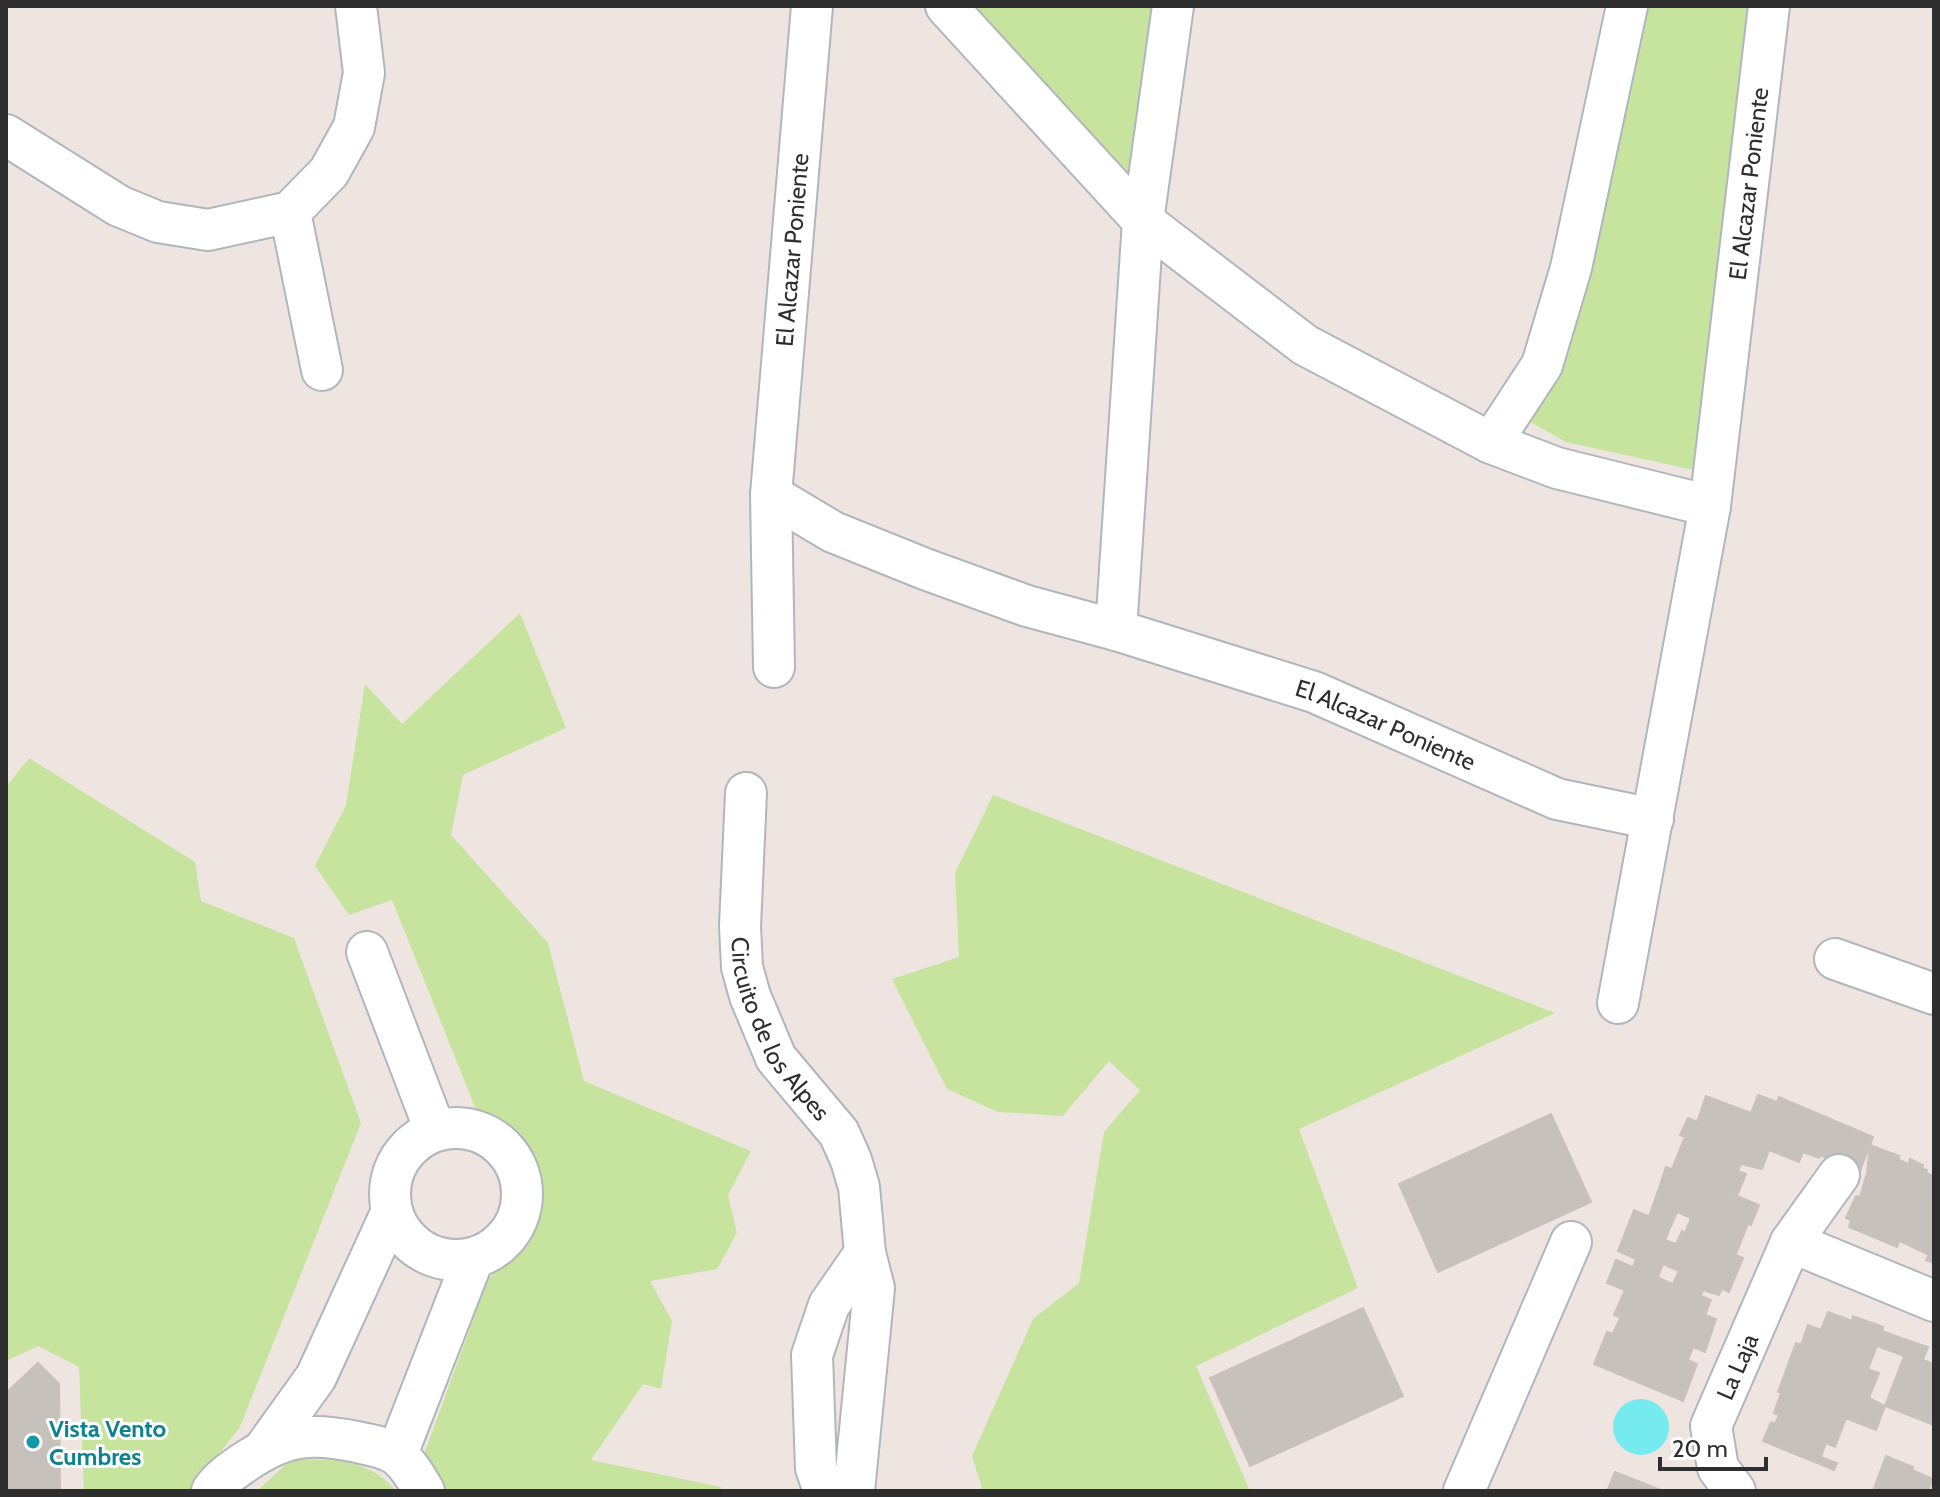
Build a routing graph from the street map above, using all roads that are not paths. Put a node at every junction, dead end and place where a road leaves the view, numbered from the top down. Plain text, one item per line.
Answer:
1 (356, 6) edge
2 (812, 6) edge
3 (946, 6) edge
4 (1173, 6) edge
5 (1627, 6) edge
6 (1769, 6) edge
7 (6, 135) edge
8 (290, 212) junction
9 (1143, 221) junction
10 (322, 370) dead end
11 (1491, 443) junction
12 (771, 495) junction
13 (1710, 506) junction
14 (1116, 630) junction
15 (774, 667) dead end
16 (746, 793) dead end
17 (1653, 819) junction
18 (367, 952) dead end
19 (1835, 959) dead end
20 (1934, 994) edge
21 (1618, 1003) dead end
22 (435, 1130) junction
23 (1839, 1175) dead end
24 (392, 1211) junction
25 (1571, 1242) dead end
26 (1791, 1242) junction
27 (865, 1253) junction
28 (473, 1259) junction
29 (1934, 1301) edge
30 (265, 1448) junction
31 (397, 1454) junction
32 (212, 1491) edge
33 (424, 1491) edge
34 (824, 1491) edge
35 (854, 1491) edge
36 (1464, 1491) edge
37 (1735, 1491) edge

1 - 8 street
2 - 12 street, El Alcazar Poniente
3 - 9 street
4 - 9 street
5 - 11 street
6 - 13 street, El Alcazar Poniente
7 - 8 street
8 - 10 street
9 - 11 street
9 - 14 street
11 - 13 street
12 - 14 street, El Alcazar Poniente
12 - 15 street, El Alcazar Poniente
13 - 17 street, El Alcazar Poniente
14 - 17 street, El Alcazar Poniente
16 - 27 street, Circuito de los Alpes
17 - 21 street, El Alcazar Poniente
18 - 22 street
19 - 20 street
22 - 24 street
22 - 28 street
23 - 26 street, La Laja
24 - 28 street
24 - 30 street
25 - 36 street
26 - 29 street
26 - 37 street, La Laja
27 - 34 street
27 - 35 street, Circuito de los Alpes
28 - 31 street
30 - 31 street
30 - 32 street
31 - 33 street

